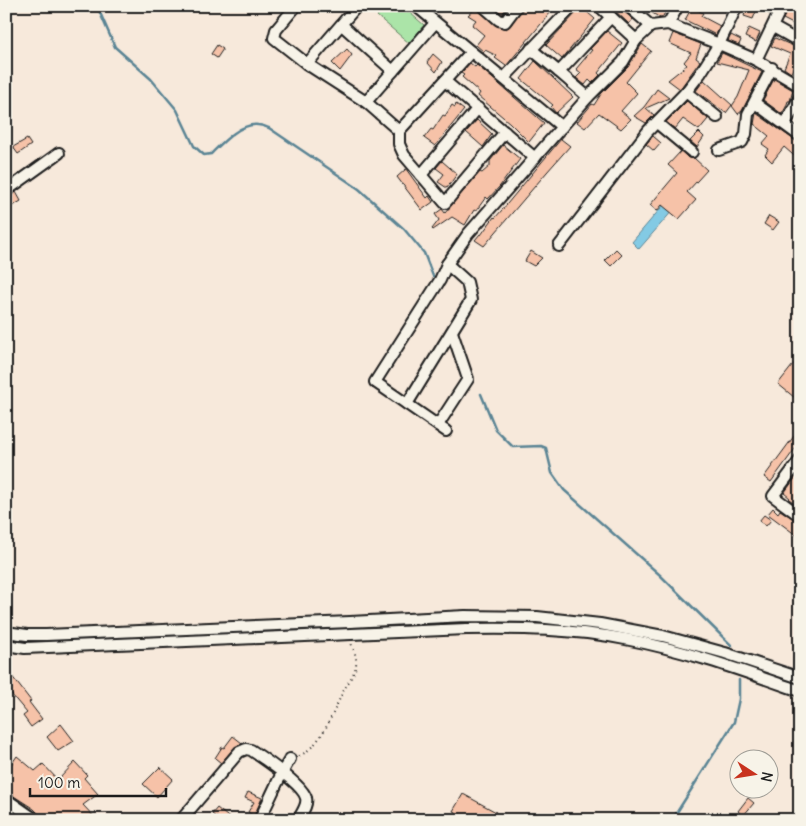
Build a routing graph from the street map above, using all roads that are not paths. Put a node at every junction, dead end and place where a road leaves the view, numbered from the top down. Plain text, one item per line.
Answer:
1 (296, 6) edge
2 (357, 6) edge
3 (416, 6) edge
4 (483, 6) edge
5 (517, 6) edge
6 (573, 6) edge
7 (599, 6) edge
8 (678, 6) edge
9 (737, 6) edge
10 (782, 6) edge
11 (631, 7) edge
12 (611, 17) junction
13 (435, 23) junction
14 (668, 24) junction
15 (342, 25) junction
16 (651, 26) junction
17 (773, 28) junction
18 (636, 40) junction
19 (800, 42) edge
20 (719, 44) junction
21 (531, 49) junction
22 (470, 52) junction
23 (756, 60) junction
24 (307, 64) junction
25 (772, 68) junction
26 (393, 71) junction
27 (559, 72) junction
28 (504, 78) junction
29 (444, 81) junction
30 (800, 86) edge
31 (686, 92) junction
32 (588, 97) junction
33 (800, 97) edge
34 (366, 102) junction
35 (755, 103) junction
36 (478, 108) junction
37 (716, 116) dead end
38 (657, 123) junction
39 (785, 124) junction
40 (562, 127) junction
41 (399, 131) junction
42 (505, 132) junction
43 (800, 136) edge
44 (719, 150) dead end
45 (692, 152) dead end
46 (59, 153) dead end
47 (535, 158) junction
48 (421, 176) junction
49 (6, 191) edge
50 (559, 246) dead end
51 (447, 264) junction
52 (452, 332) junction
53 (407, 404) junction
54 (798, 464) edge
55 (800, 516) edge
56 (6, 632) edge
57 (6, 644) edge
58 (800, 678) edge
59 (800, 691) edge
60 (290, 759) road end
61 (282, 772) junction
62 (6, 799) edge
63 (36, 820) edge
64 (181, 820) edge
65 (259, 820) edge
66 (298, 820) edge

1 - 24 street
2 - 15 street
3 - 13 street
4 - 5 street
6 - 21 street
7 - 12 street
8 - 14 street
9 - 20 street
10 - 17 street
11 - 16 street
12 - 18 street
12 - 27 street
13 - 22 street
13 - 26 street
14 - 16 street
14 - 20 street
15 - 24 street
15 - 26 street
16 - 18 street
17 - 19 street
17 - 23 street
18 - 32 street
20 - 23 street
20 - 31 street
21 - 27 street
21 - 28 street
22 - 28 street
22 - 29 street
23 - 25 street
24 - 34 street
25 - 30 street
25 - 35 street
26 - 34 street
27 - 32 street
28 - 40 street
29 - 36 street
29 - 41 street
31 - 37 street
31 - 38 street
32 - 40 street
33 - 39 street
34 - 41 street
35 - 39 street
35 - 44 street
36 - 42 street
36 - 48 street
38 - 45 street
38 - 50 street
39 - 43 street
40 - 47 street
41 - 48 street
42 - 47 street
42 - 48 street
46 - 49 street
47 - 51 street
51 - 52 street
51 - 53 street
52 - 53 street
52 - 53 street
54 - 55 street
56 - 58 street
57 - 59 street
60 - 61 street
61 - 64 street
61 - 65 street
61 - 66 street
62 - 63 street

